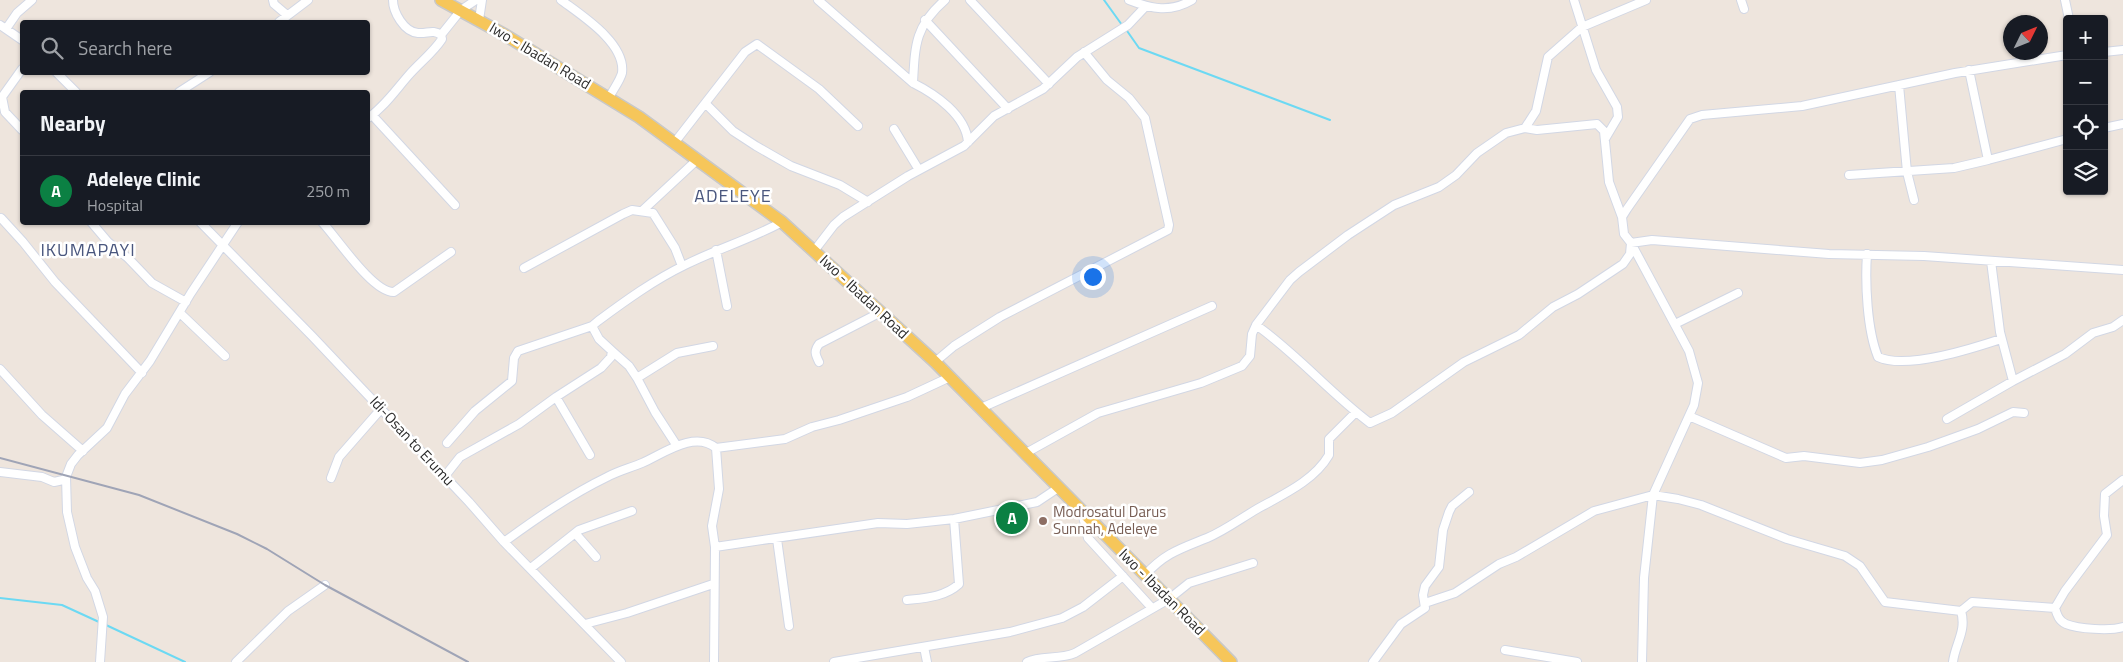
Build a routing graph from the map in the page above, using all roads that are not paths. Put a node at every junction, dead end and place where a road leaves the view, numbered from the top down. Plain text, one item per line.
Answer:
1 (32, 0) edge
2 (273, 0) edge
3 (308, 0) edge
4 (393, 0) edge
5 (442, 0) edge
6 (476, 0) edge
7 (482, 0) edge
8 (561, 0) edge
9 (818, 0) edge
10 (944, 0) edge
11 (970, 0) edge
12 (1129, 0) edge
13 (1192, 0) edge
14 (1574, 0) edge
15 (1646, 0) edge
16 (1741, 0) edge
17 (2065, 0) edge
18 (1145, 7) junction
19 (1744, 9) dead end
20 (461, 10) junction
21 (287, 14) junction
22 (2068, 15) edge
23 (281, 20) edge
24 (479, 20) junction
25 (925, 20) junction
26 (3, 27) edge
27 (1582, 27) junction
28 (442, 35) junction
29 (20, 39) edge
30 (2123, 50) edge
31 (1084, 52) junction
32 (2108, 52) edge
33 (2063, 56) edge
34 (1969, 70) junction
35 (20, 72) edge
36 (59, 75) edge
37 (205, 75) edge
38 (913, 83) junction
39 (1049, 84) junction
40 (1899, 85) junction
41 (74, 90) edge
42 (182, 90) edge
43 (609, 98) junction
44 (706, 104) junction
45 (1008, 109) junction
46 (370, 117) edge
47 (2123, 124) edge
48 (858, 126) dead end
49 (2108, 127) edge
50 (20, 128) edge
51 (1526, 128) junction
52 (894, 129) dead end
53 (1605, 139) junction
54 (2063, 141) edge
55 (675, 142) junction
56 (968, 142) junction
57 (698, 159) junction
58 (1988, 160) junction
59 (919, 170) junction
60 (1907, 172) junction
61 (1849, 175) dead end
62 (1914, 200) dead end
63 (868, 202) junction
64 (455, 205) dead end
65 (642, 211) junction
66 (1622, 217) junction
67 (1, 218) edge
68 (782, 222) junction
69 (94, 225) edge
70 (203, 225) edge
71 (236, 225) edge
72 (325, 225) edge
73 (1632, 243) junction
74 (224, 247) junction
75 (716, 250) junction
76 (814, 251) junction
77 (451, 252) dead end
78 (1867, 254) junction
79 (1991, 261) junction
80 (682, 266) junction
81 (524, 268) dead end
82 (2123, 270) edge
83 (1738, 293) dead end
84 (186, 302) junction
85 (727, 306) dead end
86 (1212, 306) dead end
87 (881, 312) junction
88 (180, 313) junction
89 (2123, 320) edge
90 (1675, 324) junction
91 (1256, 325) junction
92 (592, 326) junction
93 (2002, 340) junction
94 (713, 346) dead end
95 (612, 351) junction
96 (225, 356) dead end
97 (819, 362) dead end
98 (935, 362) junction
99 (0, 369) edge
100 (142, 372) junction
101 (950, 377) junction
102 (637, 378) junction
103 (2013, 381) junction
104 (556, 397) junction
105 (980, 408) junction
106 (381, 409) junction
107 (1356, 412) junction
108 (2024, 413) dead end
109 (1689, 416) junction
110 (1947, 419) dead end
111 (447, 443) dead end
112 (677, 446) junction
113 (716, 448) junction
114 (83, 450) junction
115 (1026, 453) junction
116 (590, 455) dead end
117 (0, 472) edge
118 (445, 476) junction
119 (66, 477) junction
120 (331, 478) dead end
121 (2123, 480) edge
122 (1058, 488) junction
123 (1469, 492) dead end
124 (1653, 495) junction
125 (632, 511) dead end
126 (1082, 512) junction
127 (954, 519) junction
128 (576, 533) junction
129 (777, 538) junction
130 (504, 542) junction
131 (715, 547) junction
132 (596, 557) dead end
133 (1253, 563) dead end
134 (531, 568) junction
135 (1146, 575) junction
136 (1123, 576) junction
137 (324, 584) dead end
138 (713, 584) junction
139 (1169, 599) junction
140 (907, 600) dead end
141 (1425, 603) junction
142 (1151, 607) junction
143 (2055, 608) junction
144 (1961, 611) junction
145 (585, 624) junction
146 (789, 626) dead end
147 (2123, 627) edge
148 (924, 648) junction
149 (1505, 650) dead end
150 (1066, 659) edge
151 (100, 662) edge
152 (236, 662) edge
153 (621, 662) edge
154 (714, 662) edge
155 (834, 662) edge
156 (927, 662) edge
157 (1027, 662) edge
158 (1231, 662) edge
159 (1373, 662) edge
160 (1577, 662) edge
161 (1642, 662) edge
162 (1953, 662) edge

1 - 26 street
2 - 21 street
3 - 21 street
4 - 28 street
5 - 20 main road, Iwo - Ibadan Road
6 - 20 street
7 - 24 street
8 - 43 street
9 - 38 street
10 - 25 street
11 - 39 street
12 - 18 street
13 - 18 street
14 - 27 street
15 - 27 street
16 - 19 street
17 - 22 street
18 - 31 street
20 - 24 main road, Iwo - Ibadan Road
20 - 28 street
21 - 23 street
24 - 43 main road, Iwo - Ibadan Road
25 - 38 street
25 - 45 street
26 - 29 street
27 - 51 street
27 - 53 street
28 - 46 street
30 - 32 street
31 - 39 street
31 - 98 street
33 - 34 street
34 - 40 street
34 - 58 street
35 - 50 street
36 - 41 street
37 - 42 street
38 - 56 street
39 - 45 street
40 - 60 street
40 - 66 street
43 - 55 main road, Iwo - Ibadan Road
44 - 48 street
44 - 55 street
44 - 63 street
45 - 56 street
46 - 64 street
47 - 49 street
51 - 53 street
51 - 91 street
52 - 59 street
53 - 66 street
54 - 58 street
55 - 57 main road, Iwo - Ibadan Road
56 - 59 street
57 - 65 street
57 - 68 main road, Iwo - Ibadan Road
58 - 60 street
59 - 63 street
60 - 61 street
60 - 62 street
63 - 76 street
65 - 80 street
65 - 81 street
66 - 73 street
67 - 100 street
68 - 75 street
68 - 76 main road, Iwo - Ibadan Road
69 - 84 street
70 - 74 street, Idi-Osan to Erumu
71 - 74 street
72 - 77 street
73 - 78 street
73 - 90 street
73 - 107 street
74 - 84 street
74 - 106 street, Idi-Osan to Erumu
75 - 80 street
75 - 85 street
76 - 87 main road, Iwo - Ibadan Road
78 - 79 street
78 - 93 street
79 - 82 street
79 - 93 street
80 - 92 street
83 - 90 street
84 - 88 street
86 - 105 street
87 - 97 street
87 - 98 main road, Iwo - Ibadan Road
88 - 96 street
88 - 100 street
89 - 103 street
90 - 109 street
91 - 107 street
91 - 115 street
92 - 95 street
92 - 111 street
93 - 103 street
94 - 102 street
95 - 102 street
95 - 104 street
98 - 101 main road, Iwo - Ibadan Road
99 - 114 street
100 - 114 street
101 - 105 main road, Iwo - Ibadan Road
101 - 113 street
102 - 112 street
103 - 110 street
104 - 116 street
104 - 118 street
105 - 115 main road, Iwo - Ibadan Road
106 - 118 street, Idi-Osan to Erumu
106 - 120 street
107 - 135 street
108 - 109 street
109 - 124 street
112 - 113 street
112 - 130 street
113 - 131 street
114 - 119 street
115 - 122 main road, Iwo - Ibadan Road
117 - 119 street
118 - 130 street, Idi-Osan to Erumu
119 - 151 street
121 - 143 street
122 - 126 main road, Iwo - Ibadan Road
122 - 127 street
123 - 141 street
124 - 141 street
124 - 144 street
124 - 161 street
125 - 128 street
126 - 135 main road, Iwo - Ibadan Road
126 - 136 street
127 - 129 street
127 - 140 street
128 - 132 street
128 - 134 street
129 - 131 street
129 - 146 street
130 - 134 street, Idi-Osan to Erumu
131 - 138 street
133 - 139 street
134 - 145 street, Idi-Osan to Erumu
135 - 139 main road, Iwo - Ibadan Road
136 - 142 street
136 - 148 street
137 - 152 street
138 - 145 street
138 - 154 street
139 - 142 street
139 - 158 main road, Iwo - Ibadan Road
141 - 159 street
142 - 150 street
143 - 144 street
143 - 147 street
144 - 162 street
145 - 153 street, Idi-Osan to Erumu
148 - 155 street
148 - 156 street
149 - 160 street
150 - 157 street

